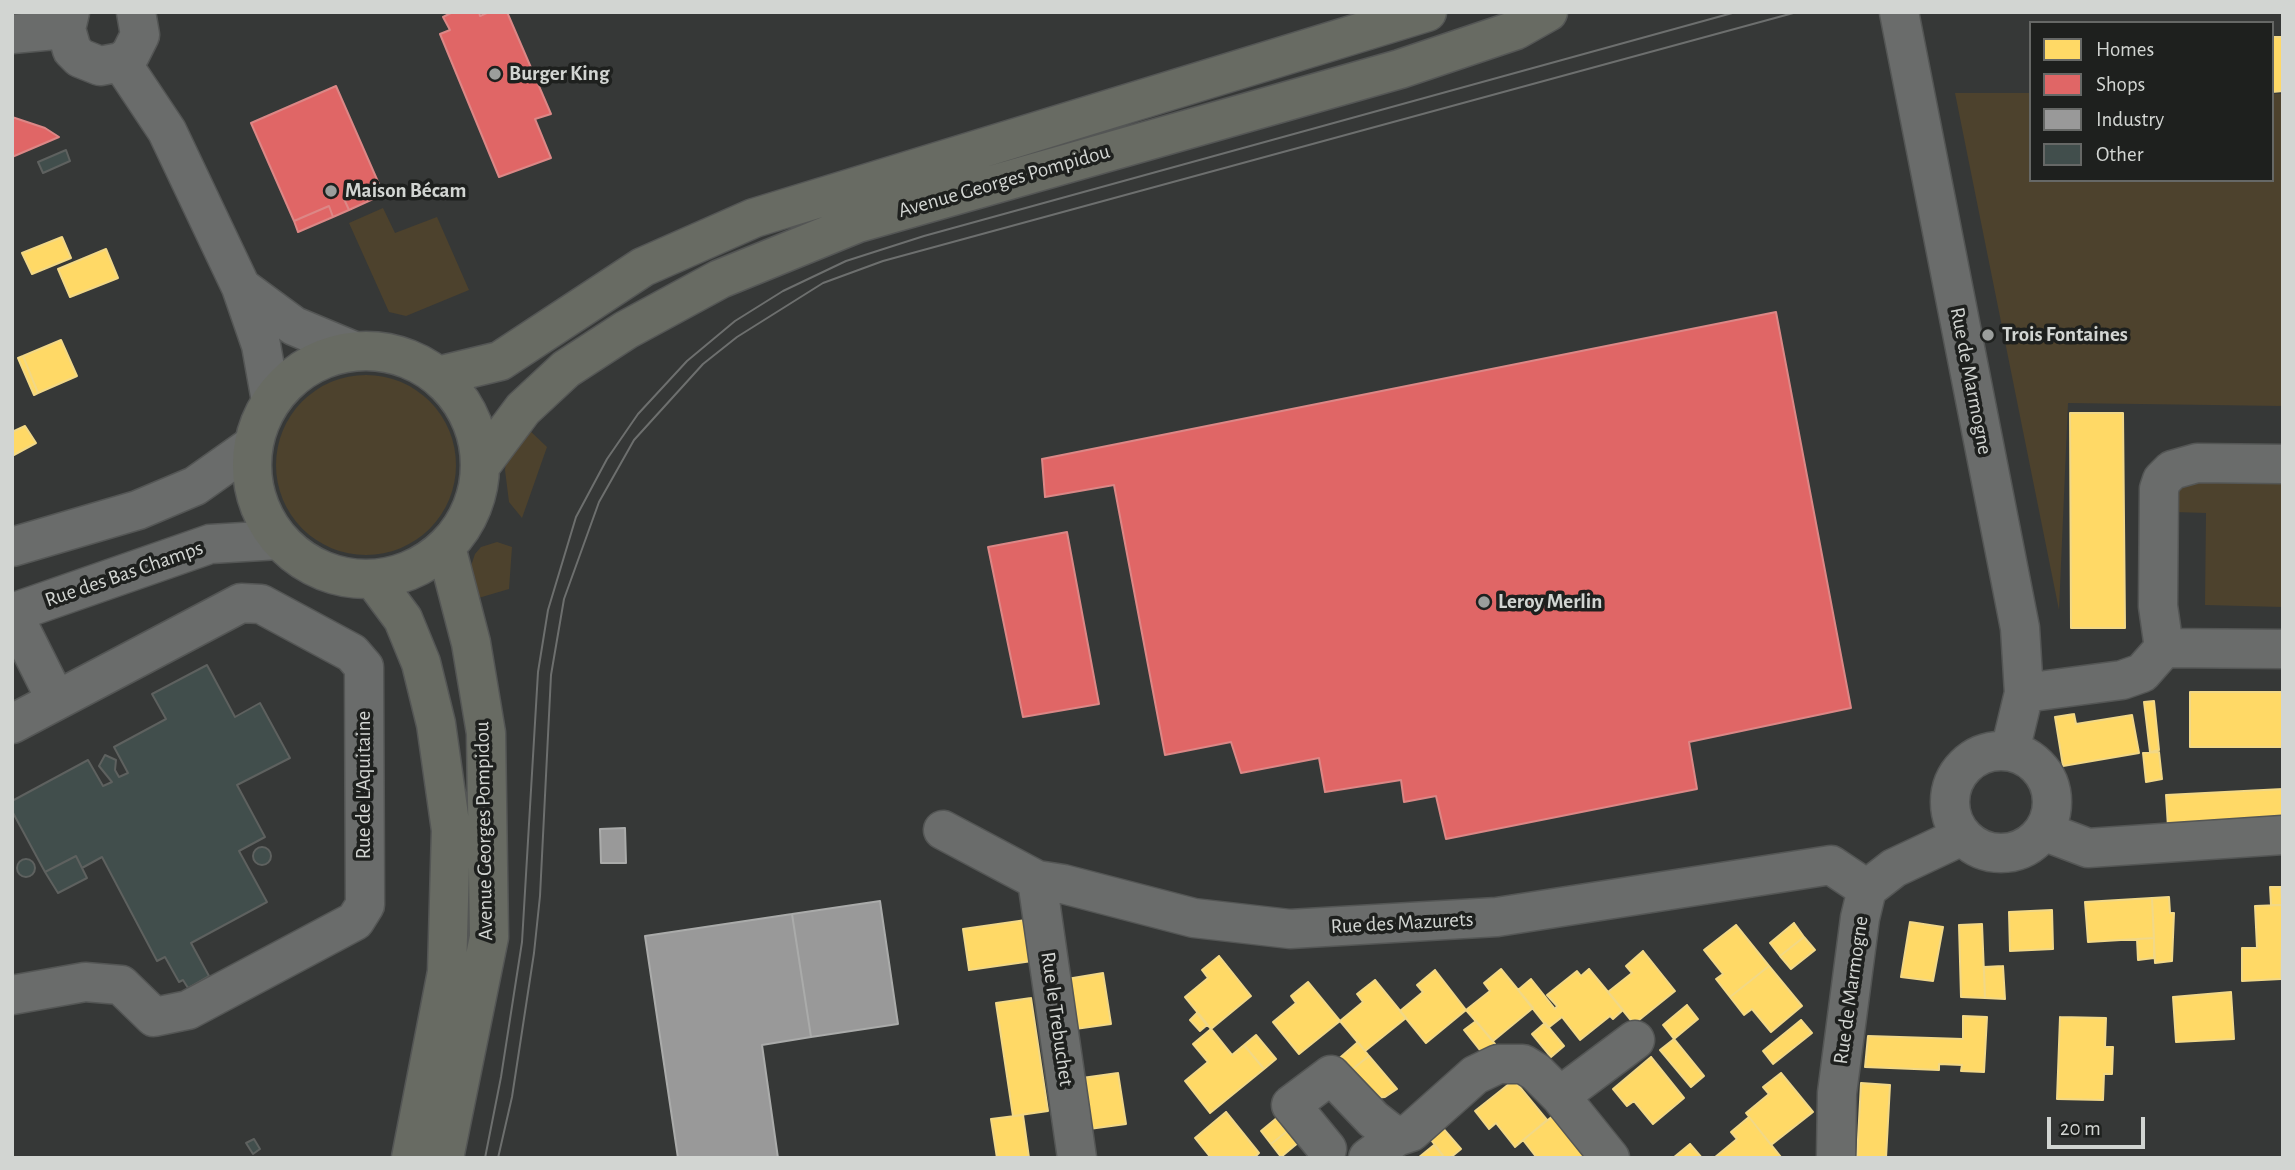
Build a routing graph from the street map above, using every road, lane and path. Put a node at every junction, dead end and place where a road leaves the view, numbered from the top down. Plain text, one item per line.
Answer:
1 (136, 12) edge
2 (1427, 12) edge
3 (1549, 12) edge
4 (1899, 12) edge
5 (68, 20) edge
6 (12, 34) edge
7 (121, 61) junction
8 (242, 287) junction
9 (354, 351) junction
10 (438, 376) junction
11 (271, 401) junction
12 (253, 445) junction
13 (2283, 464) edge
14 (481, 466) junction
15 (279, 540) junction
16 (12, 547) edge
17 (446, 547) junction
18 (374, 580) junction
19 (12, 613) edge
20 (2164, 648) junction
21 (2283, 649) edge
22 (2024, 693) junction
23 (57, 700) junction
24 (12, 724) edge
25 (2010, 751) junction
26 (943, 830) dead end
27 (2043, 831) junction
28 (2283, 835) edge
29 (1962, 836) junction
30 (1037, 880) junction
31 (1867, 889) junction
32 (12, 995) edge
33 (1635, 1040) dead end
34 (1560, 1096) junction
35 (1392, 1142) edge
36 (1327, 1149) dead end
37 (411, 1158) edge
38 (444, 1158) edge
39 (1077, 1158) edge
40 (1610, 1158) edge
41 (1836, 1158) edge

1 - 7 street
2 - 10 main road, Avenue Georges Pompidou
3 - 14 main road, Avenue Georges Pompidou
4 - 22 street, Rue de Marmogne
5 - 6 street
5 - 7 street
7 - 8 street
8 - 9 street
8 - 11 street
9 - 10 main road
9 - 11 main road
10 - 14 main road
11 - 12 main road
12 - 15 main road
12 - 16 street
13 - 20 street
14 - 17 main road
15 - 18 main road
15 - 19 street, Rue des Bas Champs
17 - 18 main road
17 - 38 main road, Avenue Georges Pompidou
18 - 37 main road, Avenue Georges Pompidou
19 - 23 street
20 - 21 street
20 - 22 street
22 - 25 street, Rue de Marmogne
23 - 24 street, Rue de L'Aquitaine
23 - 32 street, Rue de L'Aquitaine
25 - 27 street
25 - 29 street
26 - 30 street, Rue des Mazurets
27 - 28 street
27 - 29 street
29 - 31 street, Rue de Marmogne
30 - 31 street, Rue des Mazurets
30 - 39 street, Rue le Trebuchet
31 - 41 street, Rue de Marmogne
33 - 34 street
34 - 35 street
34 - 40 street
35 - 36 street

